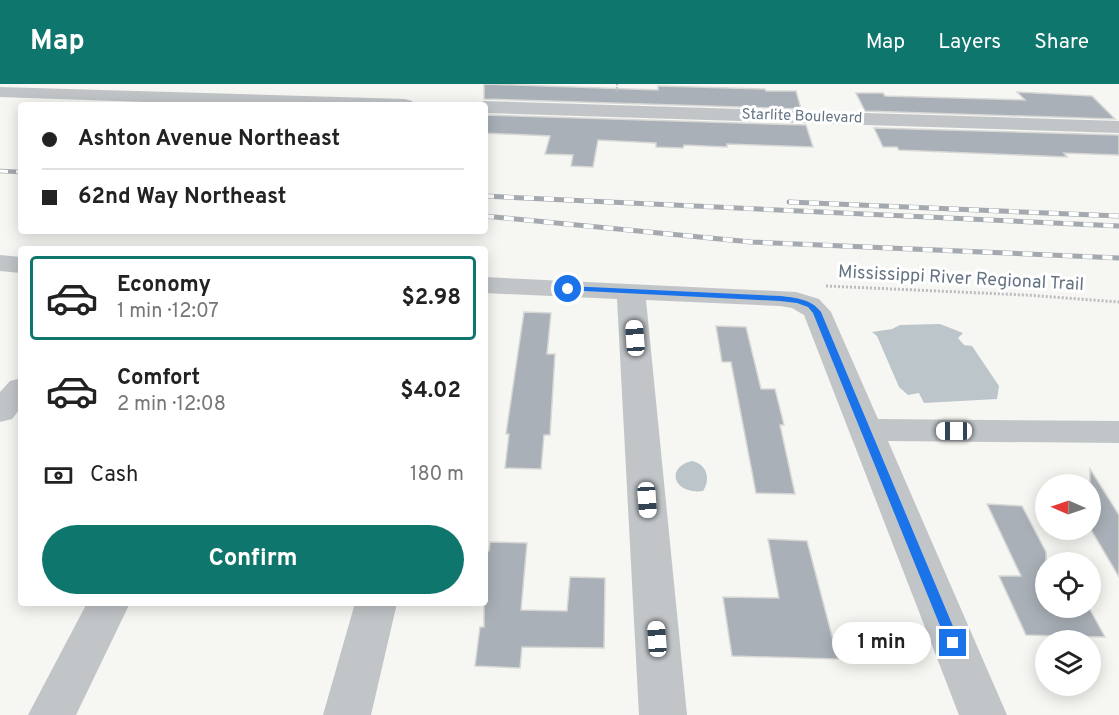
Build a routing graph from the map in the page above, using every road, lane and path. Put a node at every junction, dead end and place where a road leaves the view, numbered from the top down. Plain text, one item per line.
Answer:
1 (261, 84) edge
2 (15, 89) edge
3 (246, 100) junction
4 (310, 102) edge
5 (488, 107) edge
6 (1119, 127) edge
7 (0, 264) edge
8 (18, 264) edge
9 (488, 285) edge
10 (803, 291) junction
11 (631, 292) junction
12 (1119, 302) edge
13 (18, 391) edge
14 (0, 412) edge
15 (865, 430) junction
16 (1119, 432) edge
17 (107, 606) edge
18 (375, 606) edge
19 (52, 715) edge
20 (347, 715) edge
21 (663, 715) edge
22 (983, 715) edge

1 - 3 street
2 - 3 street
3 - 4 street
5 - 6 street, Starlite Boulevard
7 - 8 street
9 - 11 street
10 - 11 street
10 - 12 path, Mississippi River Regional Trail
10 - 15 street
11 - 21 street
13 - 14 street
15 - 16 street
15 - 22 street
17 - 19 street
18 - 20 street

